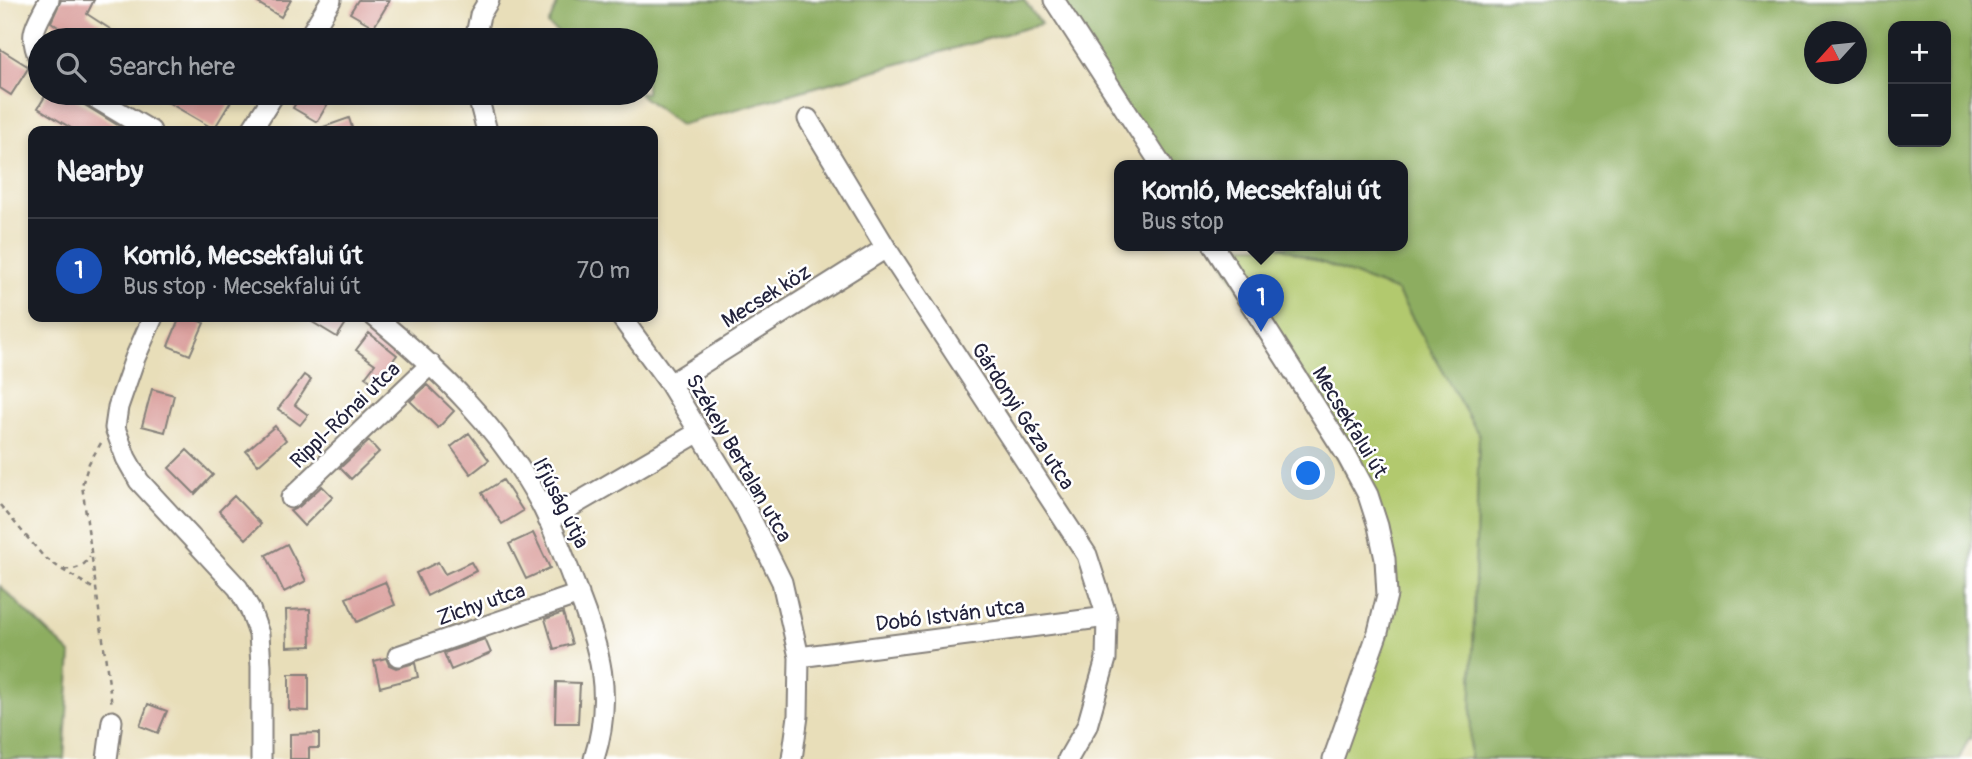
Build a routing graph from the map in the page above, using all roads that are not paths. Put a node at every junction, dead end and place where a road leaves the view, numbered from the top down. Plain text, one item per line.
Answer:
1 (48, 0) edge
2 (331, 0) edge
3 (489, 0) edge
4 (1054, 0) edge
5 (35, 28) edge
6 (314, 28) edge
7 (477, 28) edge
8 (107, 105) edge
9 (267, 105) edge
10 (480, 105) edge
11 (808, 119) dead end
12 (143, 126) edge
13 (254, 126) edge
14 (486, 126) edge
15 (1158, 160) edge
16 (886, 248) junction
17 (1217, 251) edge
18 (151, 322) edge
19 (625, 322) edge
20 (393, 323) edge
21 (431, 364) junction
22 (670, 384) junction
23 (699, 432) junction
24 (291, 498) dead end
25 (548, 520) junction
26 (579, 594) junction
27 (1107, 617) junction
28 (398, 656) dead end
29 (799, 657) junction
30 (112, 721) road end
31 (107, 759) edge
32 (261, 759) edge
33 (594, 759) edge
34 (792, 759) edge
35 (1068, 759) edge
36 (1334, 759) edge

1 - 5 street
2 - 6 street
3 - 7 street
4 - 15 street
8 - 12 street
9 - 13 street
10 - 14 street
11 - 16 street, Gárdonyi Géza utca
16 - 22 street, Mecsek köz
16 - 27 street, Gárdonyi Géza utca
17 - 36 street, Mecsekfalui út
18 - 32 street
19 - 22 street, Székely Bertalan utca
20 - 21 street, Ifjúság útja
21 - 24 street, Rippl-Rónai utca
21 - 25 street, Ifjúság útja
22 - 23 street, Székely Bertalan utca
23 - 25 street
23 - 29 street, Székely Bertalan utca
25 - 26 street, Ifjúság útja
26 - 28 street, Zichy utca
26 - 33 street, Ifjúság útja
27 - 29 street, Dobó István utca
27 - 35 street, Gárdonyi Géza utca
29 - 34 street, Székely Bertalan utca
30 - 31 street

